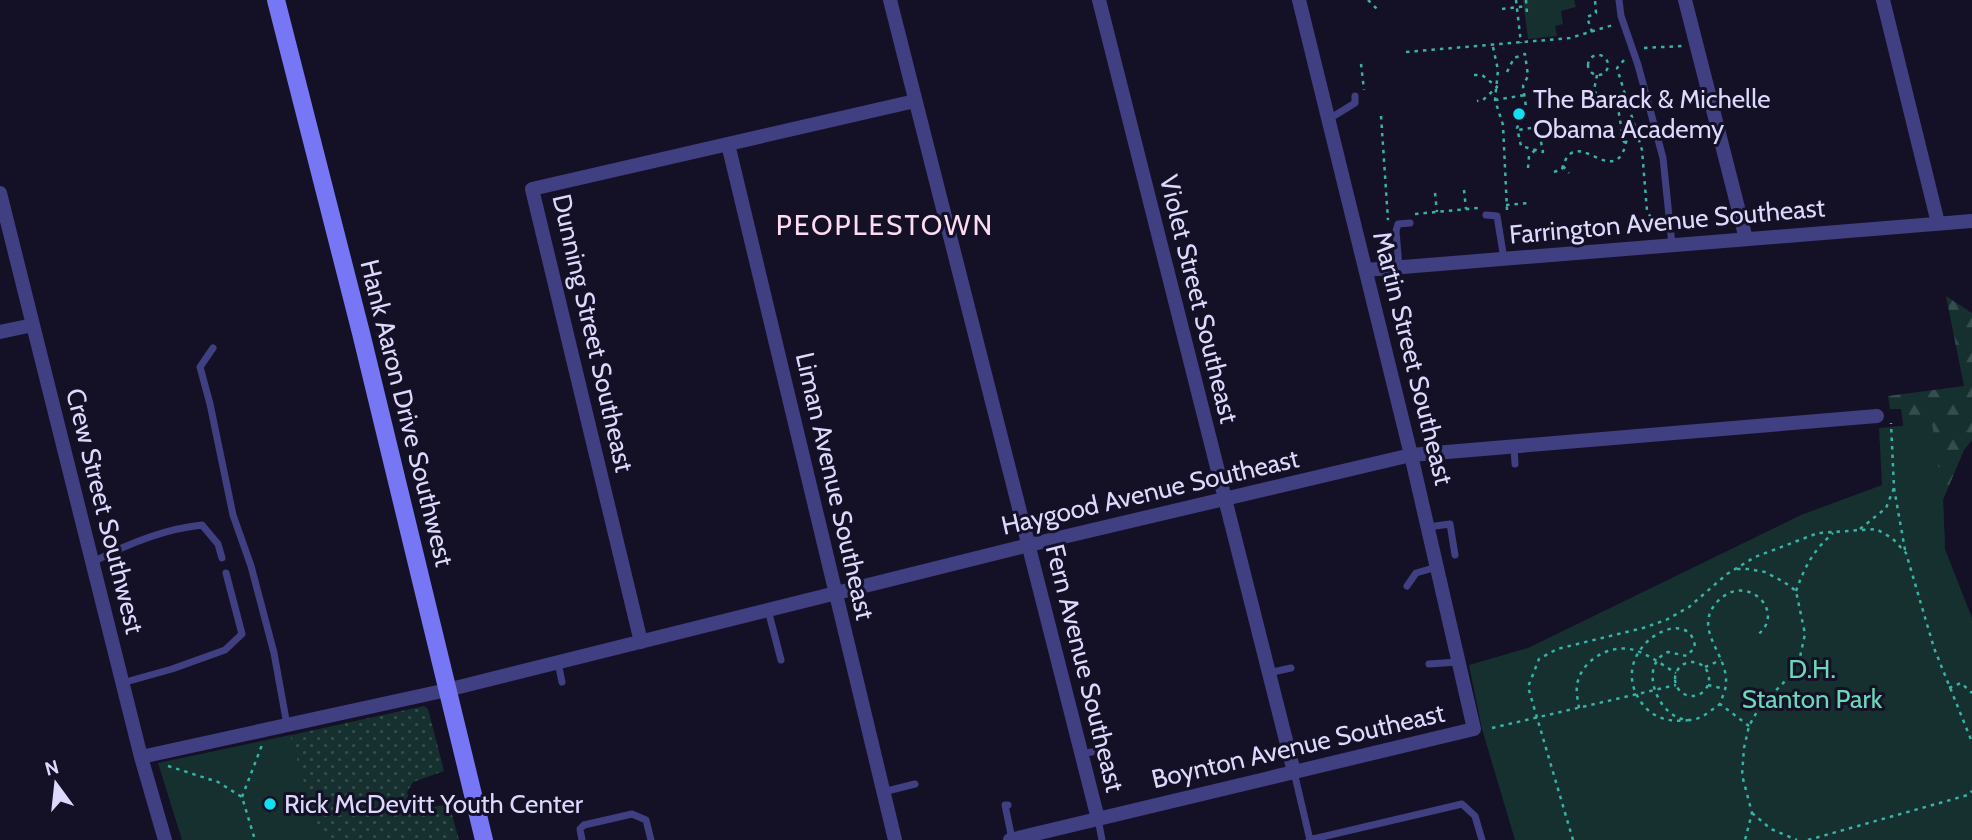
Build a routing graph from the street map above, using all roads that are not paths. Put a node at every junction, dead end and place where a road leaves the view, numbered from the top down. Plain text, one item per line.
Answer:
1 (276, 0) edge
2 (890, 0) edge
3 (1098, 0) edge
4 (1299, 0) edge
5 (1619, 0) edge
6 (1685, 0) edge
7 (1883, 0) edge
8 (1354, 96) dead end
9 (915, 101) junction
10 (1329, 120) junction
11 (728, 144) junction
12 (0, 193) edge
13 (1486, 215) dead end
14 (1972, 221) edge
15 (1410, 223) dead end
16 (1938, 223) junction
17 (1746, 239) junction
18 (1667, 240) junction
19 (1504, 259) junction
20 (1399, 267) junction
21 (1366, 270) junction
22 (33, 325) junction
23 (0, 332) edge
24 (213, 348) dead end
25 (1877, 416) dead end
26 (1514, 447) junction
27 (1412, 455) junction
28 (1515, 464) dead end
29 (1224, 499) junction
30 (1428, 527) junction
31 (1029, 545) junction
32 (1455, 555) dead end
33 (222, 558) dead end
34 (92, 563) junction
35 (1437, 566) junction
36 (226, 573) dead end
37 (1407, 586) dead end
38 (834, 593) junction
39 (768, 610) junction
40 (641, 642) junction
41 (781, 660) dead end
42 (1459, 662) junction
43 (558, 663) junction
44 (1429, 664) dead end
45 (1292, 668) dead end
46 (1268, 673) junction
47 (562, 682) dead end
48 (122, 683) junction
49 (447, 690) junction
50 (288, 725) junction
51 (1474, 729) joint
52 (1081, 754) junction
53 (141, 757) junction
54 (1104, 760) dead end
55 (1294, 772) junction
56 (915, 784) dead end
57 (883, 792) junction
58 (1008, 805) dead end
59 (1098, 819) junction
60 (165, 840) edge
61 (484, 840) edge
62 (582, 840) edge
63 (652, 840) edge
64 (895, 840) edge
65 (1011, 840) edge
66 (1102, 840) edge
67 (1309, 840) edge
68 (1482, 840) edge

1 - 49 main road, Hank Aaron Drive Southwest
2 - 9 street, Fern Avenue Southeast
3 - 29 street, Violet Street Southeast
4 - 10 street, Martin Street Southeast
5 - 18 lane
6 - 17 street
7 - 16 street
8 - 10 lane
9 - 11 street
9 - 31 street, Fern Avenue Southeast
10 - 21 street, Martin Street Southeast
11 - 38 street, Liman Avenue Southeast
11 - 40 street, Dunning Street Southeast
12 - 22 street, Crew Street Southwest
13 - 19 lane
14 - 16 street, Farrington Avenue Southeast
15 - 20 lane
16 - 17 street, Farrington Avenue Southeast
17 - 18 street, Farrington Avenue Southeast
18 - 19 street, Farrington Avenue Southeast
19 - 20 street, Farrington Avenue Southeast
20 - 21 street, Farrington Avenue Southeast
21 - 27 street, Martin Street Southeast
22 - 23 street
22 - 34 street, Crew Street Southwest
24 - 50 lane
25 - 26 street, Haygood Avenue Southeast
26 - 27 street, Haygood Avenue Southeast
26 - 28 lane
27 - 29 street, Haygood Avenue Southeast
27 - 30 street, Martin Street Southeast
29 - 31 street, Haygood Avenue Southeast
29 - 46 street, Violet Street Southeast
30 - 32 lane
30 - 35 street, Martin Street Southeast
31 - 38 street, Haygood Avenue Southeast
31 - 52 street, Fern Avenue Southeast
33 - 34 lane
34 - 48 street, Crew Street Southwest
35 - 37 lane
35 - 42 street, Martin Street Southeast
36 - 48 lane
38 - 39 street, Haygood Avenue Southeast
38 - 57 street, Liman Avenue Southeast
39 - 40 street, Haygood Avenue Southeast
39 - 41 lane
40 - 43 street, Haygood Avenue Southeast
42 - 44 lane
42 - 51 street, Martin Street Southeast
43 - 47 lane
43 - 49 street, Haygood Avenue Southeast
45 - 46 lane
46 - 55 street, Violet Street Southeast
48 - 53 street, Crew Street Southwest
49 - 50 street, Haygood Avenue Southeast
49 - 61 main road, Hank Aaron Drive Southwest
50 - 53 street, Haygood Avenue Southeast
51 - 55 street, Boynton Avenue Southeast
52 - 54 lane
52 - 59 street, Fern Avenue Southeast
53 - 60 street, Crew Street Southwest
55 - 59 street, Boynton Avenue Southeast
55 - 67 lane
56 - 57 lane
57 - 64 street, Liman Avenue Southeast
58 - 65 lane
59 - 65 street, Boynton Avenue Southeast
59 - 66 lane
62 - 63 lane
67 - 68 lane

